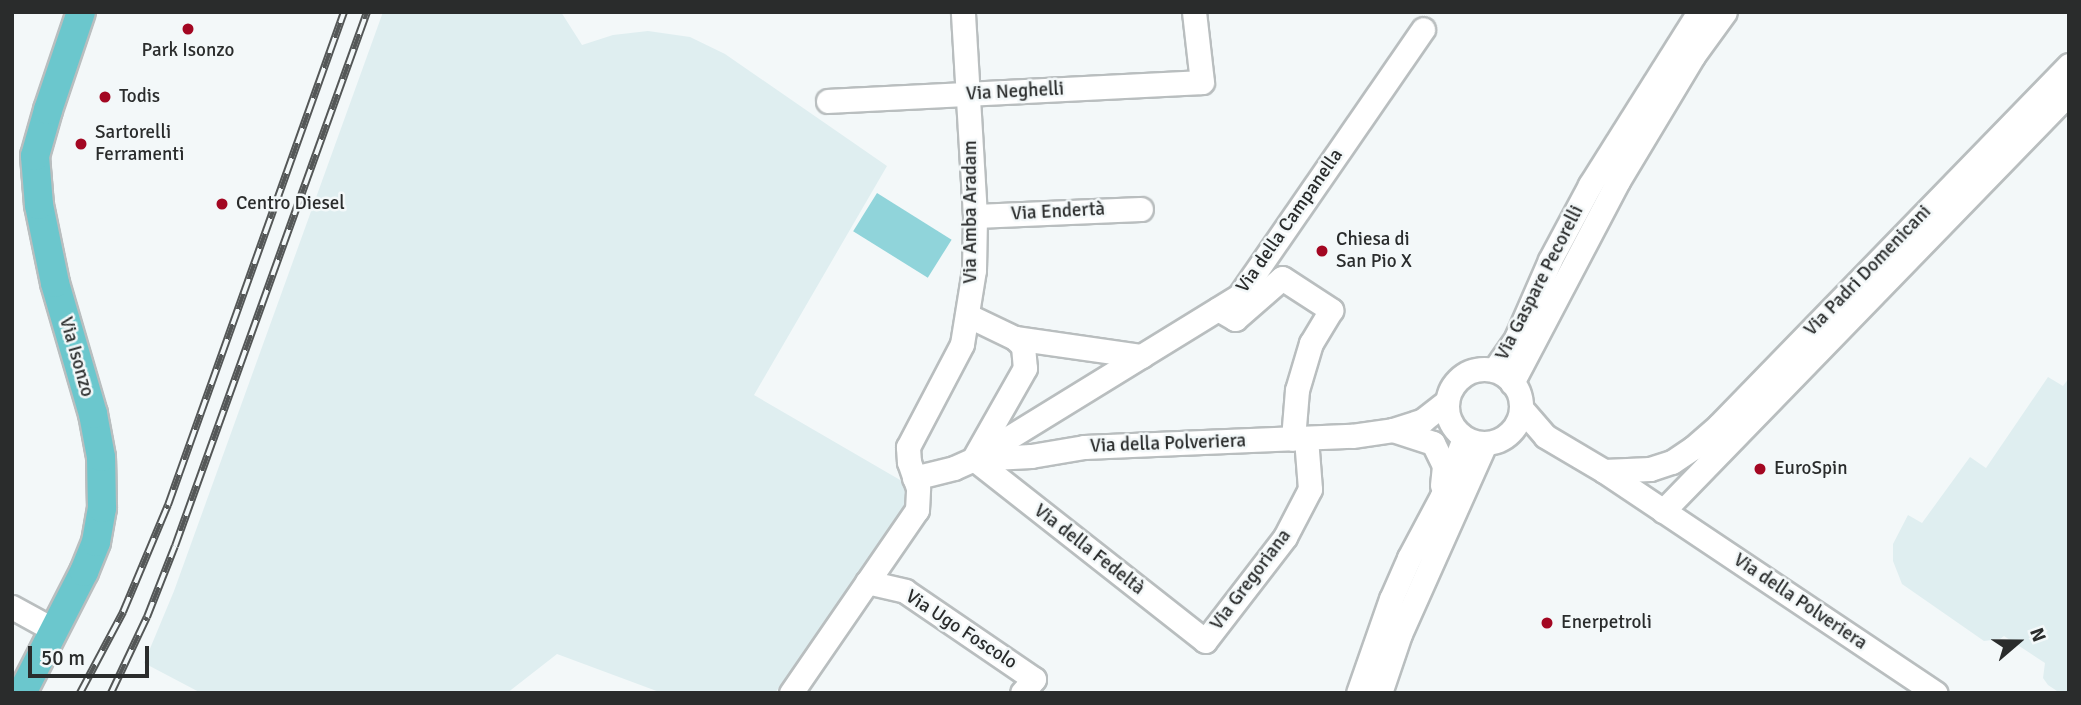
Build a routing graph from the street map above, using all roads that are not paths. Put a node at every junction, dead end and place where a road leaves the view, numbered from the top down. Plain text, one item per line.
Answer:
1 (81, 12) edge
2 (963, 12) edge
3 (1194, 12) edge
4 (1699, 12) edge
5 (1725, 12) edge
6 (1423, 29) dead end
7 (2069, 65) edge
8 (2069, 93) edge
9 (968, 94) junction
10 (828, 101) dead end
11 (1141, 209) dead end
12 (975, 216) junction
13 (1218, 309) junction
14 (969, 316) junction
15 (1015, 338) junction
16 (1142, 356) junction
17 (1503, 377) junction
18 (1521, 408) junction
19 (1461, 427) junction
20 (1393, 430) junction
21 (1507, 435) junction
22 (1545, 436) junction
23 (1299, 438) junction
24 (974, 459) junction
25 (1657, 467) junction
26 (1604, 471) junction
27 (914, 478) junction
28 (1680, 491) junction
29 (1442, 496) junction
30 (1655, 505) junction
31 (867, 582) junction
32 (12, 607) edge
33 (54, 629) junction
34 (1205, 641) joint
35 (22, 693) edge
36 (791, 693) edge
37 (1023, 693) edge
38 (1357, 693) edge
39 (1380, 693) edge
40 (1936, 693) edge

1 - 33 main road, Via Isonzo
2 - 9 street, Via Amba Aradam
3 - 9 street, Via Neghelli
4 - 17 street, Via Gaspare Pecorelli
5 - 17 street, Via Gaspare Pecorelli
6 - 13 street, Via della Campanella
7 - 25 street, Via Padri Domenicani
8 - 28 street, Via Padri Domenicani
9 - 10 street, Via Neghelli
9 - 12 street, Via Amba Aradam
11 - 12 street, Via Endertà
12 - 14 street, Via Amba Aradam
13 - 16 street, Via della Campanella
13 - 23 street, Via Gregoriana
14 - 15 street
14 - 27 street, Via Amba Aradam
15 - 16 street
15 - 24 street
16 - 24 street, Via della Campanella
17 - 18 street, Via Gaspare Pecorelli
17 - 19 street, Via Gaspare Pecorelli
18 - 21 street
18 - 22 street, Via della Polveriera
19 - 20 street, Via della Polveriera
19 - 21 street
19 - 29 street, Via Gaspare Pecorelli
19 - 39 street, Via Gaspare Pecorelli
20 - 23 street, Via della Polveriera
20 - 29 street
21 - 22 street, Via della Polveriera
22 - 26 street, Via della Polveriera
23 - 24 street, Via della Polveriera
23 - 34 street, Via Gregoriana
24 - 27 street, Via della Polveriera
24 - 34 street, Via della Fedeltà
25 - 26 street, Via Padri Domenicani
25 - 28 street
25 - 30 street
26 - 30 street, Via della Polveriera
27 - 31 street, Via Amba Aradam
28 - 30 street, Via Padri Domenicani
29 - 38 street, Via Gaspare Pecorelli
30 - 40 street, Via della Polveriera
31 - 36 street, Via Amba Aradam
31 - 37 street, Via Ugo Foscolo
32 - 33 street
33 - 35 main road, Via Isonzo

